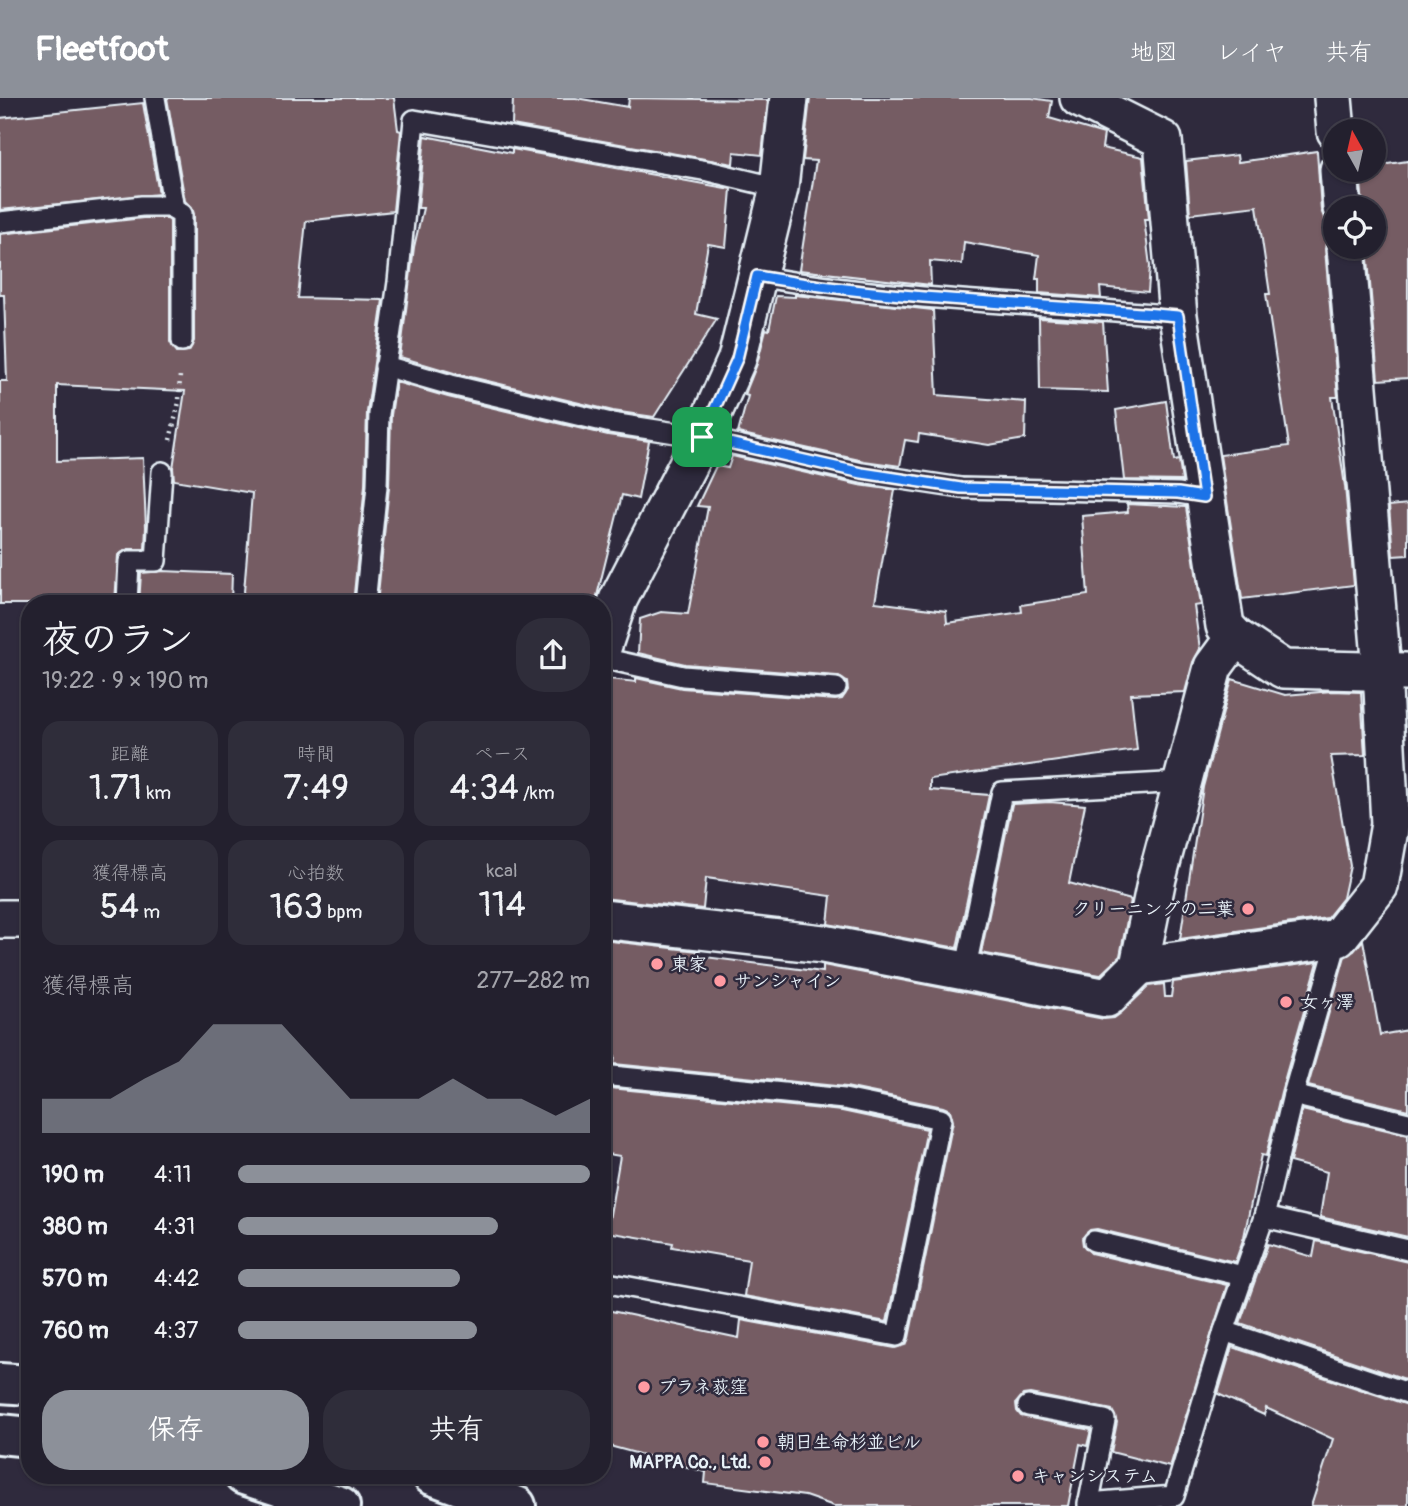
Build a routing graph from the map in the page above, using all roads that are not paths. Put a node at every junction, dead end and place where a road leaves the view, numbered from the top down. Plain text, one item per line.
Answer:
1 (155, 98) edge
2 (789, 98) edge
3 (1079, 98) edge
4 (1333, 98) edge
5 (1335, 119) edge
6 (779, 188) junction
7 (174, 209) junction
8 (0, 222) edge
9 (1347, 259) edge
10 (757, 276) junction
11 (1178, 316) junction
12 (182, 341) road end
13 (385, 366) junction
14 (702, 437) junction
15 (162, 472) road end
16 (1204, 497) junction
17 (127, 595) edge
18 (366, 595) edge
19 (611, 621) edge
20 (1235, 637) junction
21 (611, 660) edge
22 (1395, 672) edge
23 (836, 688) dead end
24 (1183, 782) junction
25 (1394, 889) edge
26 (0, 919) edge
27 (21, 919) edge
28 (611, 920) edge
29 (1338, 938) junction
30 (1139, 966) junction
31 (965, 972) junction
32 (611, 1076) edge
33 (1293, 1095) junction
34 (1408, 1123) edge
35 (1264, 1217) junction
36 (1094, 1241) dead end
37 (1408, 1250) edge
38 (1243, 1276) junction
39 (611, 1284) edge
40 (1224, 1331) junction
41 (0, 1383) edge
42 (21, 1384) edge
43 (1408, 1393) edge
44 (1028, 1406) dead end
45 (0, 1434) edge
46 (21, 1436) edge
47 (270, 1484) edge
48 (456, 1484) edge
49 (327, 1504) edge
50 (1088, 1505) edge
51 (516, 1506) edge

1 - 7 lane
2 - 6 street
3 - 11 street
4 - 5 street
6 - 10 street
6 - 13 lane
7 - 8 lane
7 - 12 lane
9 - 22 street
10 - 11 lane
10 - 14 street
11 - 16 street
13 - 14 lane
13 - 18 lane
14 - 16 lane
14 - 19 street
15 - 17 lane
16 - 20 street
20 - 22 street
20 - 24 street
21 - 23 lane
22 - 25 street
24 - 30 street
24 - 31 lane
25 - 29 street
26 - 27 street
28 - 31 street
29 - 30 street
29 - 33 lane
30 - 31 street
32 - 39 lane
33 - 34 lane
33 - 35 lane
35 - 37 lane
35 - 38 lane
36 - 38 lane
38 - 40 lane
40 - 43 lane
40 - 50 lane
41 - 42 main road
44 - 50 lane
45 - 46 main road
47 - 49 main road
48 - 51 main road

